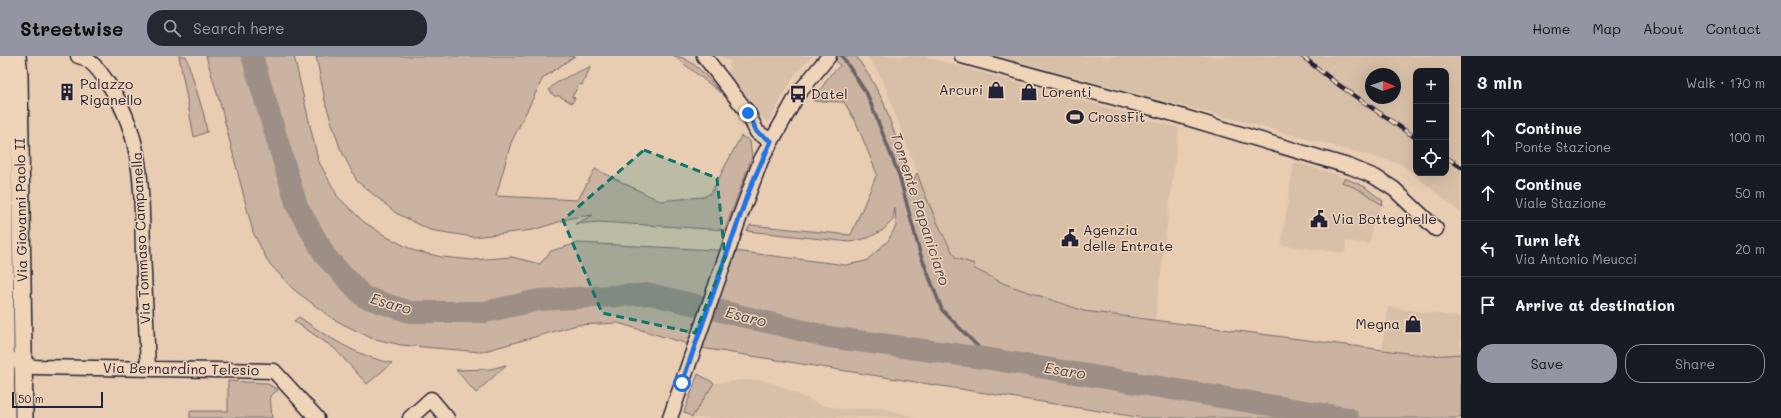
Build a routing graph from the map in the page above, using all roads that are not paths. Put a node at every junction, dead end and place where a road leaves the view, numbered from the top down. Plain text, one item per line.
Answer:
1 (2, 56) edge
2 (17, 56) edge
3 (78, 56) edge
4 (704, 56) edge
5 (962, 56) edge
6 (828, 57) edge
7 (771, 141) junction
8 (1436, 229) dead end
9 (3, 352) edge
10 (24, 365) junction
11 (148, 368) junction
12 (6, 418) edge
13 (24, 418) edge
14 (317, 418) edge
15 (410, 418) edge
16 (447, 418) edge
17 (670, 418) edge

1 - 9 street, Via Giovanni Paolo II
2 - 10 street, Via Giovanni Paolo II
3 - 11 street, Via Tommaso Campanella
4 - 7 street
5 - 8 street
6 - 7 street
7 - 17 street
9 - 10 street
9 - 12 street, Via Giovanni Paolo II
10 - 11 street, Via Bernardino Telesio
10 - 13 street, Via Giovanni Paolo II
11 - 14 street, Via Bernardino Telesio
15 - 16 street

